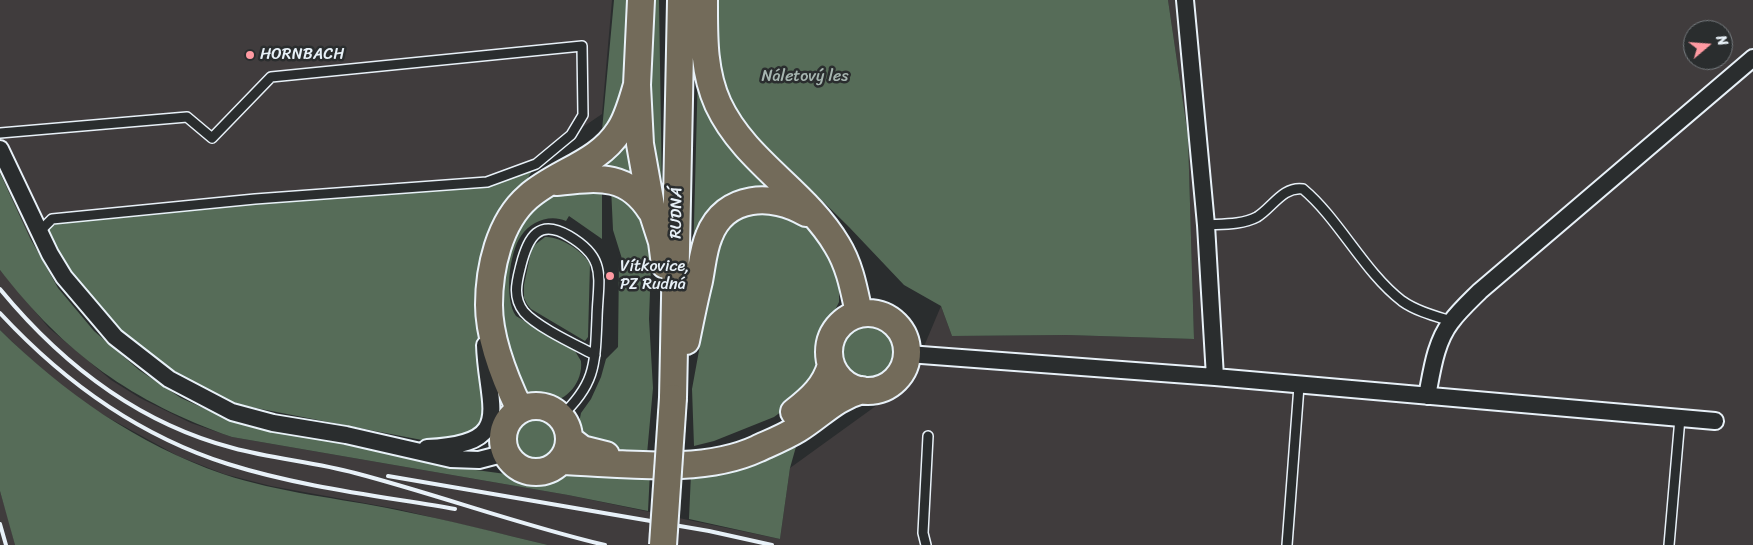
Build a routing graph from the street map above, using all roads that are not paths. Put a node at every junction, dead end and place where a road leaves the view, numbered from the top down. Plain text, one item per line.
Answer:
1 (641, 0) edge
2 (681, 0) edge
3 (704, 0) edge
4 (1187, 0) edge
5 (1753, 58) edge
6 (637, 85) junction
7 (0, 133) edge
8 (0, 149) edge
9 (547, 183) junction
10 (652, 211) junction
11 (818, 220) junction
12 (1206, 225) junction
13 (40, 231) junction
14 (489, 305) junction
15 (859, 313) junction
16 (1451, 321) junction
17 (674, 335) junction
18 (908, 354) junction
19 (595, 355) junction
20 (831, 364) junction
21 (1215, 376) junction
22 (1299, 386) junction
23 (862, 390) junction
24 (1427, 396) junction
25 (673, 398) junction
26 (520, 410) junction
27 (1680, 418) junction
28 (1715, 421) dead end
29 (928, 436) dead end
30 (563, 439) junction
31 (412, 449) junction
32 (506, 453) junction
33 (663, 545) edge
34 (926, 545) edge
35 (1287, 545) edge
36 (1670, 545) edge

1 - 6 main road
2 - 17 main road, RUDNÁ
3 - 11 main road
4 - 12 street
5 - 16 street
6 - 9 main road
6 - 10 main road
7 - 13 lane
8 - 13 street
9 - 10 main road
9 - 14 main road
10 - 17 main road
11 - 15 main road
11 - 25 main road
12 - 16 lane
12 - 21 street
13 - 31 street
14 - 26 main road
14 - 31 street
15 - 18 main road
15 - 20 main road
16 - 24 street
17 - 25 main road, RUDNÁ
18 - 21 street
18 - 23 main road
19 - 19 lane
19 - 30 lane
20 - 23 main road
20 - 30 main road
21 - 22 street
22 - 24 street
22 - 35 lane
23 - 30 main road
24 - 27 street
25 - 33 main road, RUDNÁ, bridge
26 - 30 main road
26 - 32 main road
27 - 28 street
27 - 36 lane
29 - 34 lane
30 - 32 main road
31 - 32 street

